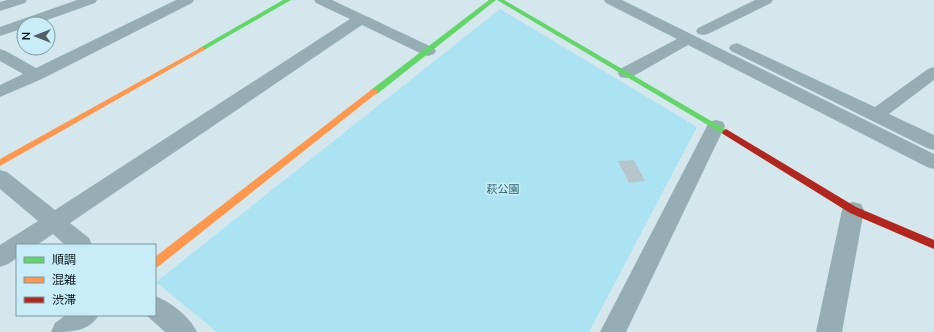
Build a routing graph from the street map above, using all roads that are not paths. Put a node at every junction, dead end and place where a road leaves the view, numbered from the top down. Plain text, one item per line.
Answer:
1 (20, 0) edge
2 (90, 0) edge
3 (187, 0) edge
4 (288, 0) edge
5 (321, 0) edge
6 (494, 0) edge
7 (500, 0) edge
8 (611, 0) edge
9 (638, 0) edge
10 (766, 0) edge
11 (0, 7) edge
12 (361, 19) junction
13 (0, 32) edge
14 (695, 35) junction
15 (428, 51) junction
16 (0, 54) edge
17 (934, 72) edge
18 (626, 73) junction
19 (36, 75) junction
20 (0, 92) edge
21 (876, 115) junction
22 (716, 126) junction
23 (934, 143) edge
24 (934, 162) edge
25 (0, 164) edge
26 (0, 177) edge
27 (854, 210) junction
28 (54, 222) junction
29 (21, 244) edge
30 (80, 244) edge
31 (934, 245) edge
32 (16, 247) edge
33 (0, 257) edge
34 (156, 262) edge
35 (156, 309) edge
36 (85, 316) edge
37 (64, 332) edge
38 (184, 332) edge
39 (613, 332) edge
40 (830, 332) edge

1 - 11 street
2 - 13 street
3 - 19 street
4 - 25 street
5 - 12 street
6 - 15 street
7 - 18 street
8 - 14 street
9 - 14 street
10 - 14 street
12 - 15 street
12 - 28 street
14 - 18 street
14 - 21 street
14 - 24 street
15 - 34 street
16 - 19 street
17 - 21 street
18 - 22 street
19 - 20 street
21 - 23 street
22 - 27 street
22 - 39 street
26 - 28 street
27 - 31 street
27 - 40 street
28 - 29 street
28 - 30 street
32 - 33 street
35 - 38 street
36 - 37 street

